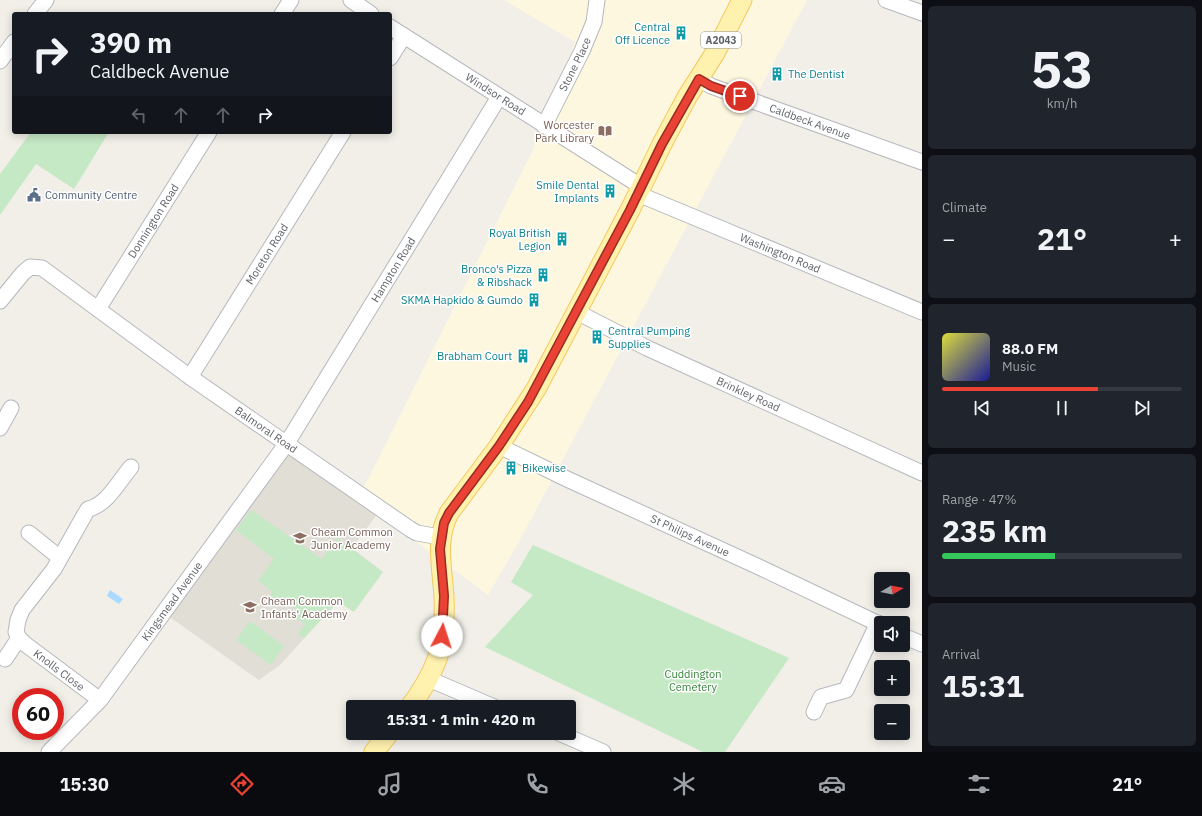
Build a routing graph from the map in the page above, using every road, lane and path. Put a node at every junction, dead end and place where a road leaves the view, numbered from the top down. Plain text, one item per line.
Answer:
1 (291, 0) edge
2 (351, 0) edge
3 (597, 0) edge
4 (742, 0) edge
5 (886, 0) edge
6 (283, 12) edge
7 (368, 12) edge
8 (922, 13) edge
9 (392, 28) edge
10 (404, 36) junction
11 (12, 45) edge
12 (392, 55) edge
13 (0, 61) edge
14 (699, 79) junction
15 (499, 97) junction
16 (544, 126) junction
17 (208, 134) edge
18 (343, 134) edge
19 (922, 162) edge
20 (640, 191) junction
21 (0, 301) edge
22 (98, 309) junction
23 (577, 312) junction
24 (922, 312) edge
25 (190, 377) junction
26 (11, 408) dead end
27 (0, 428) edge
28 (287, 443) junction
29 (499, 446) junction
30 (130, 466) dead end
31 (922, 473) edge
32 (29, 533) dead end
33 (440, 537) junction
34 (60, 558) junction
35 (874, 622) edge
36 (874, 634) edge
37 (19, 638) junction
38 (910, 639) edge
39 (922, 644) edge
40 (5, 659) dead end
41 (429, 679) junction
42 (100, 700) junction
43 (415, 700) edge
44 (478, 700) edge
45 (814, 712) dead end
46 (383, 740) edge
47 (575, 740) edge
48 (49, 752) edge
49 (374, 752) edge
50 (603, 752) edge

1 - 6 street
2 - 7 street
3 - 16 street, Stone Place
4 - 14 main road, A2043
5 - 8 street
9 - 10 street, Windsor Road
10 - 12 street
10 - 15 street, Windsor Road
11 - 13 street
14 - 19 street, Caldbeck Avenue
14 - 20 main road, A2043
15 - 16 street, Windsor Road
15 - 28 street, Hampton Road
16 - 20 street, Windsor Road
17 - 22 street, Donnington Road
18 - 25 street, Moreton Road
20 - 23 main road, A2043
20 - 24 street, Washington Road
21 - 22 street, Balmoral Road
22 - 25 street, Balmoral Road
23 - 29 main road, A2043
23 - 31 street, Brinkley Road
25 - 28 street, Balmoral Road
26 - 27 street
28 - 33 street, Balmoral Road
28 - 42 street, Kingsmead Avenue
29 - 33 main road, A2043
29 - 35 street, St Philips Avenue
30 - 34 street
32 - 34 street
33 - 41 main road, A2043
34 - 37 street
36 - 45 street
37 - 40 street
37 - 42 street, Knolls Close
38 - 39 street
41 - 43 main road, A2043
41 - 44 street
42 - 48 street, Kingsmead Avenue
46 - 49 main road
47 - 50 street

